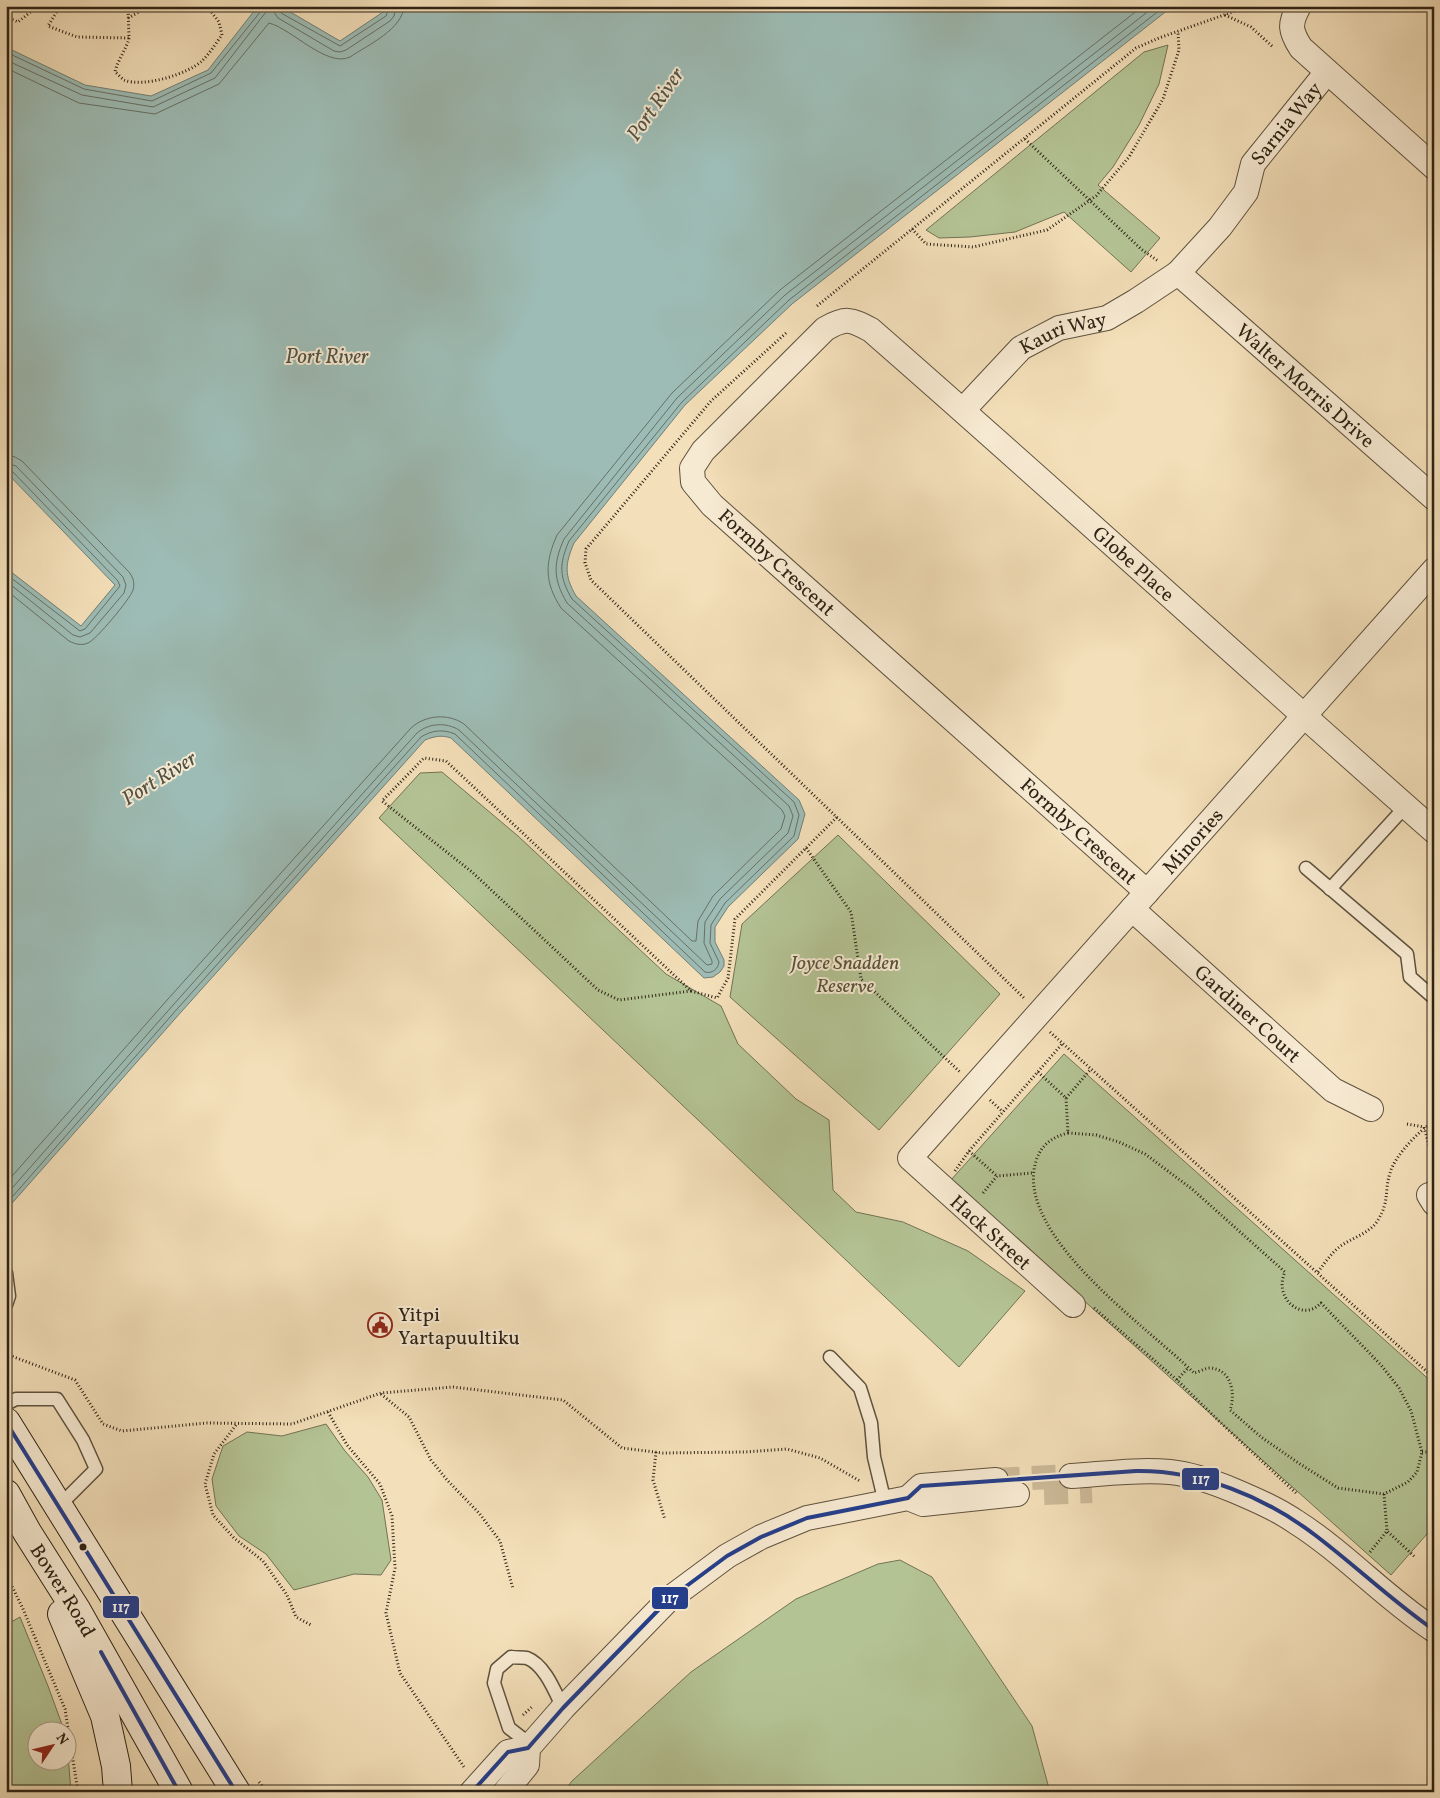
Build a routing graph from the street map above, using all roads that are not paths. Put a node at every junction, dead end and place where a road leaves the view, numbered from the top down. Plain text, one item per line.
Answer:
1 (1299, 6) edge
2 (1328, 72) junction
3 (1434, 167) edge
4 (1178, 273) junction
5 (963, 410) junction
6 (1434, 498) edge
7 (1434, 570) edge
8 (1303, 716) junction
9 (1406, 806) junction
10 (1434, 831) edge
11 (1306, 868) dead end
12 (1330, 889) junction
13 (1140, 900) junction
14 (1434, 998) edge
15 (1371, 1109) dead end
16 (910, 1158) joint
17 (6, 1274) edge
18 (6, 1304) edge
19 (1073, 1305) dead end
20 (830, 1357) dead end
21 (6, 1404) edge
22 (6, 1422) edge
23 (1071, 1476) tunnel mouth
24 (996, 1480) tunnel mouth
25 (1092, 1491) tunnel mouth
26 (6, 1494) edge
27 (1017, 1494) tunnel mouth
28 (908, 1498) junction
29 (1260, 1502) junction
30 (885, 1503) junction
31 (58, 1507) junction
32 (28, 1532) junction
33 (1434, 1630) edge
34 (563, 1708) junction
35 (530, 1746) junction
36 (470, 1782) edge
37 (118, 1792) edge
38 (179, 1792) edge
39 (236, 1792) edge
40 (505, 1792) edge

1 - 2 street
2 - 3 street
2 - 4 street, Sarnia Way
4 - 5 street, Kauri Way
4 - 6 street, Walter Morris Drive
5 - 8 street, Globe Place
5 - 13 street, Formby Crescent
7 - 8 street, Minories
8 - 9 street, Globe Place
8 - 13 street, Minories
9 - 10 street, Globe Place
9 - 12 lane
11 - 12 lane
12 - 14 lane
13 - 15 street, Gardiner Court
13 - 16 street, Minories
16 - 19 street, Hack Street
17 - 18 lane
20 - 30 lane
21 - 31 lane
22 - 31 main road, Bower Road
23 - 29 street
24 - 28 street
25 - 29 street
26 - 32 main road, Bower Road
27 - 28 street
28 - 30 street
29 - 33 street
30 - 34 street
31 - 39 main road, Bower Road
32 - 37 main road
32 - 38 main road, Bower Road
34 - 35 street
34 - 35 lane
35 - 36 street
35 - 40 street

